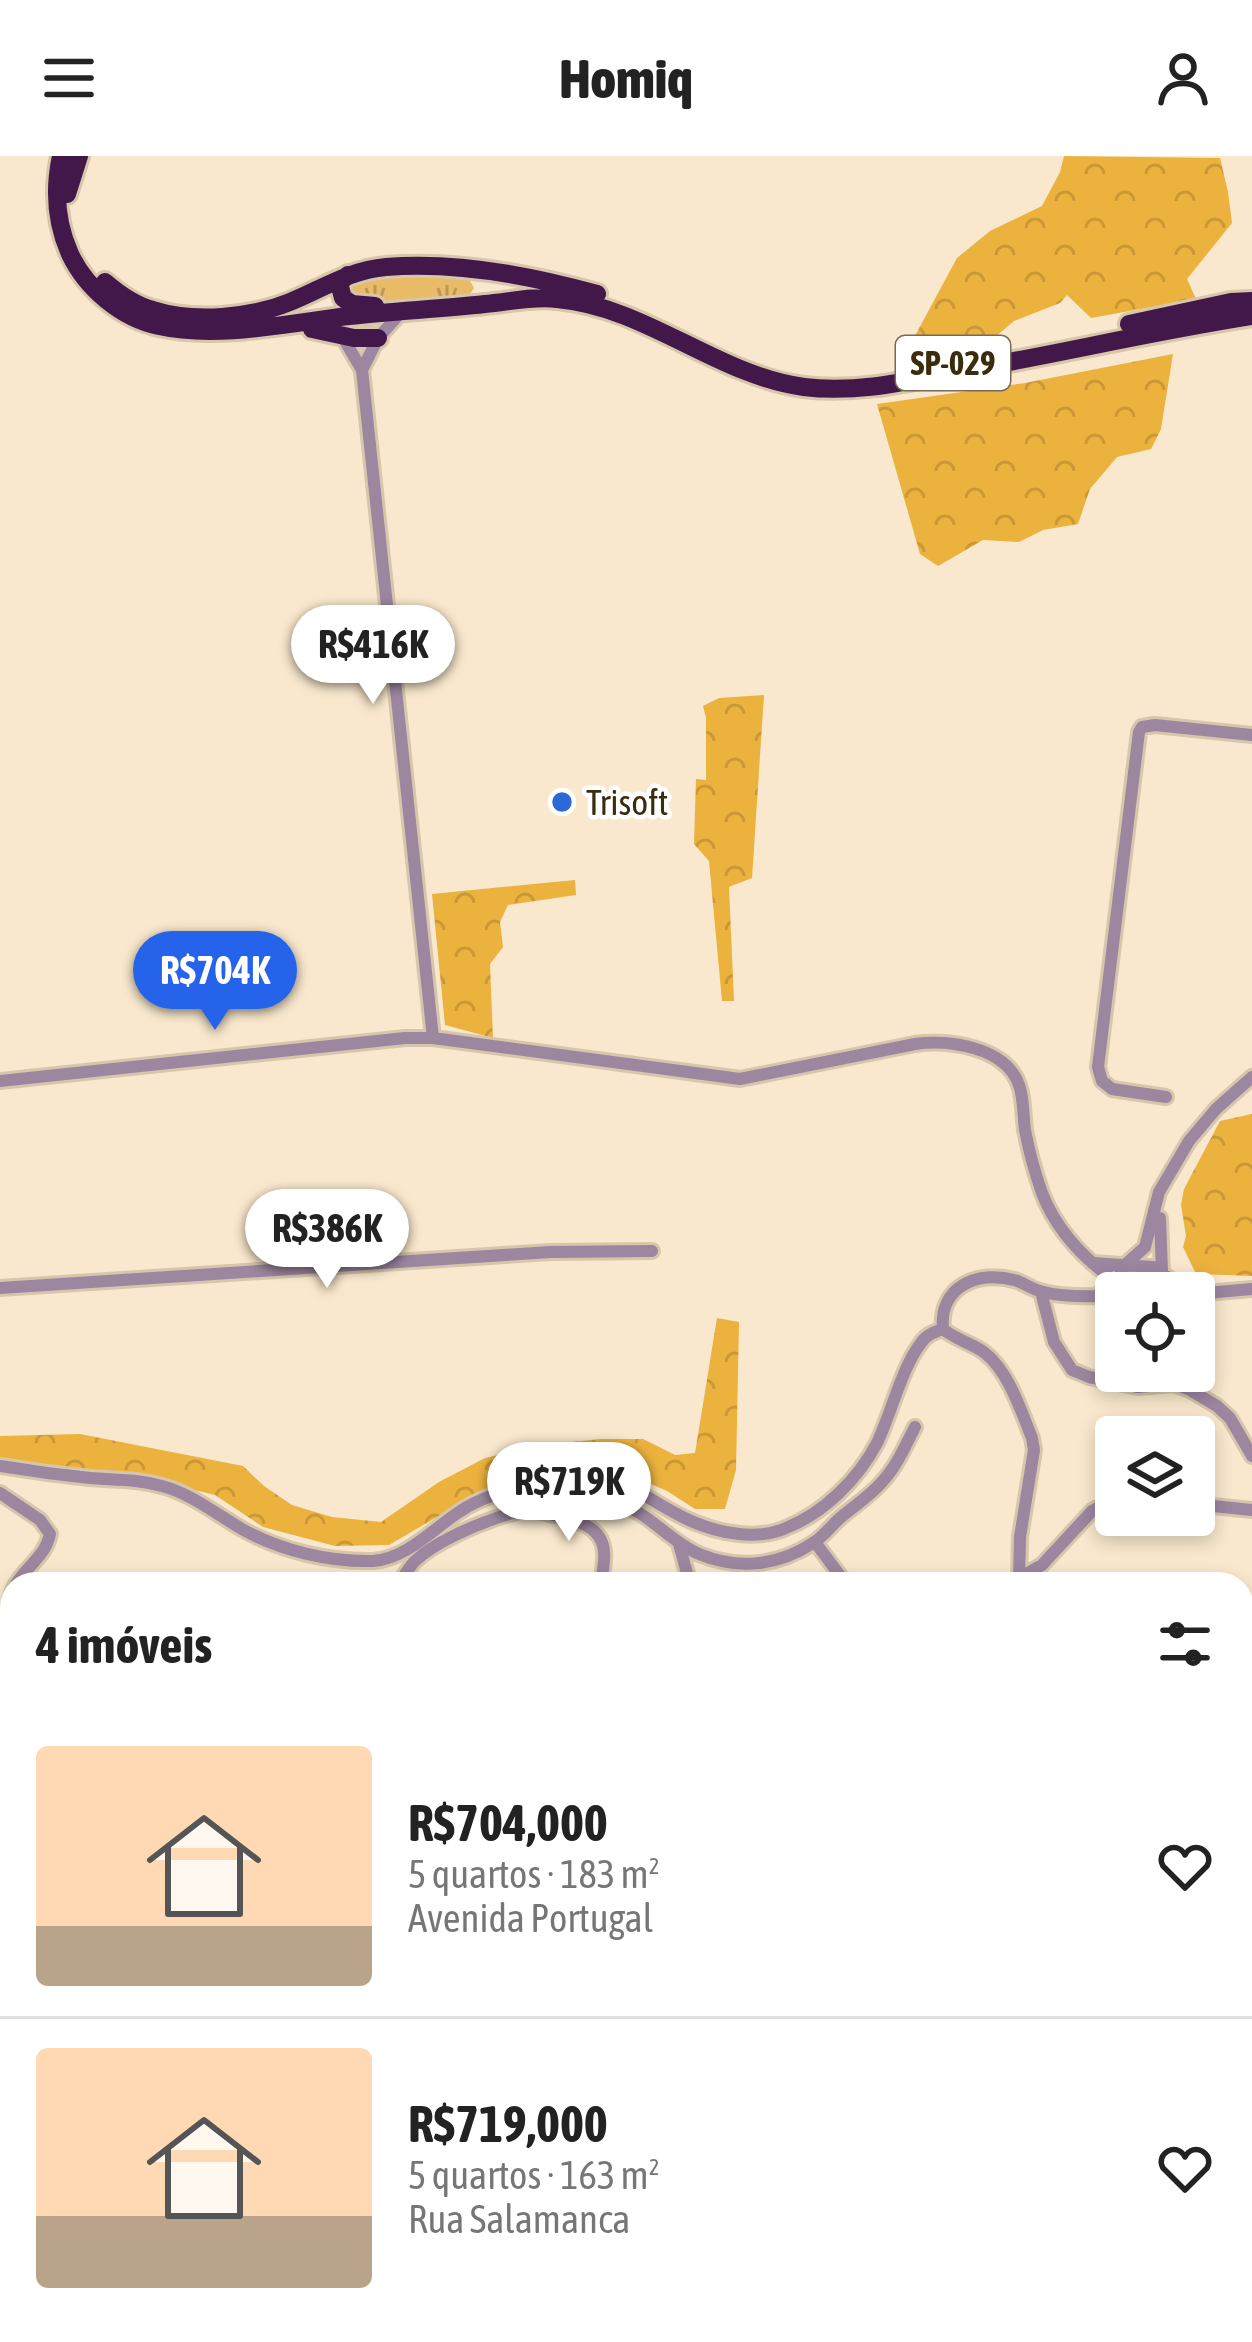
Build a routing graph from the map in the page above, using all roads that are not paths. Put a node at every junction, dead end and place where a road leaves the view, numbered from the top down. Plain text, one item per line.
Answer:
1 (61, 156) edge
2 (75, 156) edge
3 (468, 268) junction
4 (343, 279) junction
5 (1252, 301) edge
6 (451, 306) junction
7 (418, 309) junction
8 (1252, 316) edge
9 (396, 317) junction
10 (282, 326) junction
11 (339, 328) junction
12 (378, 338) junction
13 (362, 370) junction
14 (1252, 735) edge
15 (434, 1038) junction
16 (1252, 1076) edge
17 (0, 1081) edge
18 (1166, 1096) dead end
19 (1170, 1170) junction
20 (652, 1251) dead end
21 (1091, 1262) junction
22 (1126, 1264) junction
23 (1100, 1272) edge
24 (1123, 1272) edge
25 (1160, 1272) edge
26 (1162, 1272) edge
27 (0, 1288) edge
28 (1252, 1288) edge
29 (1215, 1291) edge
30 (1041, 1292) junction
31 (1095, 1296) edge
32 (944, 1329) junction
33 (1095, 1378) edge
34 (1190, 1392) edge
35 (915, 1427) dead end
36 (1252, 1456) edge
37 (0, 1466) edge
38 (0, 1492) edge
39 (1215, 1506) edge
40 (531, 1509) junction
41 (1095, 1509) edge
42 (1252, 1510) edge
43 (815, 1542) junction
44 (679, 1544) junction
45 (16, 1572) edge
46 (408, 1572) edge
47 (602, 1572) edge
48 (687, 1572) edge
49 (837, 1572) edge
50 (1015, 1572) edge
51 (1030, 1572) edge

1 - 10 highway, SP-029
2 - 4 highway, SP-029
3 - 4 highway, SP-029
3 - 5 highway, SP-029
3 - 6 highway
4 - 7 highway, SP-029
4 - 11 highway
6 - 7 highway, SP-029
6 - 8 highway, SP-029
7 - 9 highway, SP-029
7 - 11 highway, SP-029
9 - 11 highway, SP-029
9 - 12 street
10 - 11 highway, SP-029
10 - 11 highway, SP-029
11 - 12 highway, SP-029
11 - 13 street
12 - 13 street
13 - 15 street
14 - 18 street
15 - 17 street
15 - 21 street
16 - 19 street
19 - 22 street
19 - 26 street
20 - 27 street
21 - 22 street
21 - 23 street
22 - 24 street
22 - 25 street
28 - 29 street
30 - 31 street
30 - 32 street
30 - 33 street
32 - 37 street
32 - 50 street
34 - 36 street
35 - 43 street
38 - 45 street
39 - 42 street
40 - 44 street
40 - 46 street
40 - 47 street
41 - 51 street
43 - 44 street
43 - 49 street
44 - 48 street

